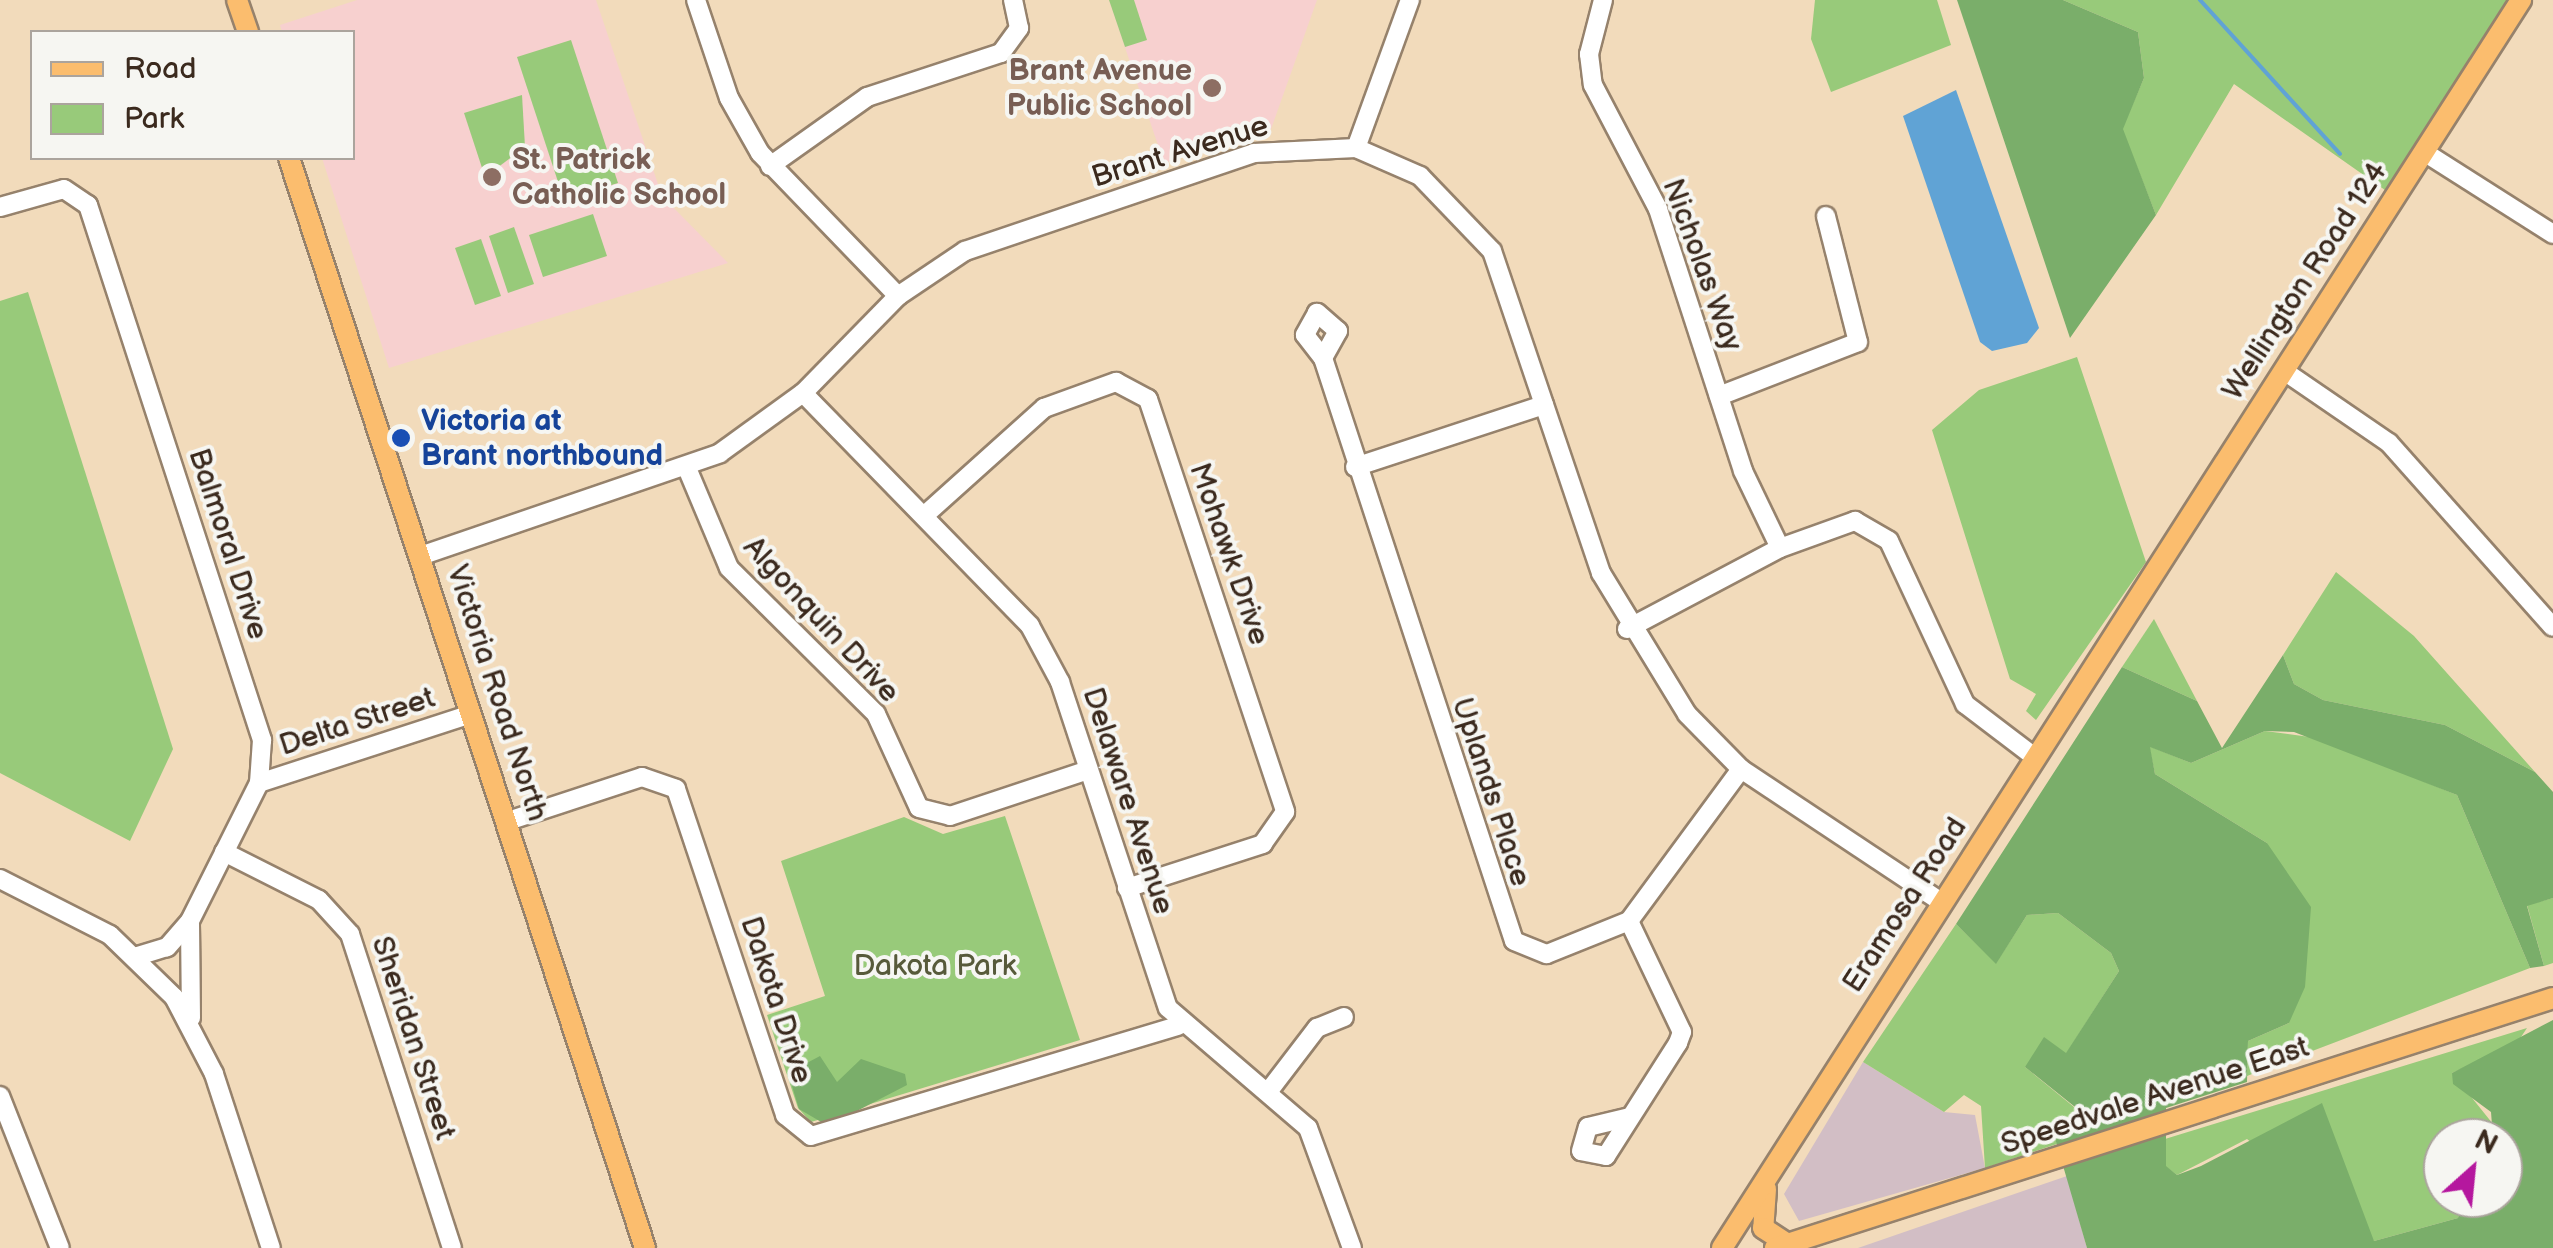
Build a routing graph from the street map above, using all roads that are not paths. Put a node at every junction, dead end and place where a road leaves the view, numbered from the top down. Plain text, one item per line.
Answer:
1 (237, 0) edge
2 (696, 0) edge
3 (1013, 0) edge
4 (1410, 0) edge
5 (1603, 0) edge
6 (2521, 0) edge
7 (247, 30) edge
8 (1356, 148) junction
9 (2424, 152) junction
10 (289, 160) edge
11 (770, 166) junction
12 (0, 206) edge
13 (1826, 216) dead end
14 (2553, 234) edge
15 (898, 296) junction
16 (1323, 358) dead end
17 (2284, 371) junction
18 (803, 393) junction
19 (1719, 396) junction
20 (1544, 404) junction
21 (1355, 467) junction
22 (686, 468) junction
23 (926, 514) junction
24 (1780, 548) junction
25 (420, 556) junction
26 (2140, 595) joint
27 (2553, 627) edge
28 (1627, 629) junction
29 (471, 714) junction
30 (2036, 758) junction
31 (1088, 770) junction
32 (1741, 770) junction
33 (260, 783) junction
34 (508, 821) junction
35 (224, 852) junction
36 (1, 882) edge
37 (1127, 888) junction
38 (1941, 902) junction
39 (190, 921) junction
40 (1629, 921) junction
41 (137, 956) junction
42 (2553, 998) edge
43 (1344, 1017) dead end
44 (191, 1023) junction
45 (1178, 1026) junction
46 (1268, 1092) junction
47 (0, 1096) edge
48 (1630, 1117) dead end
49 (1770, 1173) junction
50 (1782, 1246) edge
51 (60, 1248) edge
52 (271, 1248) edge
53 (452, 1248) edge
54 (646, 1248) edge
55 (1352, 1248) edge
56 (1722, 1248) edge

1 - 7 main road
2 - 11 street
3 - 11 street
4 - 8 street
5 - 19 street, Nicholas Way
6 - 9 main road, Wellington Road 124
8 - 15 street, Brant Avenue
8 - 20 street, Brant Avenue
9 - 14 street
9 - 17 main road, Wellington Road 124
10 - 25 main road, Victoria Road North
11 - 15 street
12 - 33 street, Balmoral Drive
13 - 19 street
15 - 18 street, Brant Avenue
16 - 21 street, Uplands Place
17 - 26 main road, Wellington Road 124
17 - 27 street
18 - 22 street, Brant Avenue
18 - 23 street, Delaware Avenue
19 - 24 street, Nicholas Way
20 - 21 street
20 - 28 street, Brant Avenue
21 - 40 street, Uplands Place
22 - 25 street, Brant Avenue
22 - 31 street, Algonquin Drive
23 - 31 street, Delaware Avenue
23 - 37 street, Mohawk Drive
24 - 28 street
24 - 30 street
25 - 29 main road, Victoria Road North
26 - 30 main road, Eramosa Road
28 - 32 street, Brant Avenue
29 - 33 street, Delta Street
29 - 34 main road, Victoria Road North
30 - 38 main road, Eramosa Road
31 - 37 street, Delaware Avenue
32 - 38 street, Brant Avenue
32 - 40 street
33 - 35 street
34 - 45 street, Dakota Drive
34 - 54 main road, Victoria Road North
35 - 39 street
35 - 53 street, Sheridan Street
36 - 41 street
37 - 45 street, Delaware Avenue
38 - 49 main road, Eramosa Road
39 - 41 street
39 - 44 street
40 - 48 street
41 - 44 street
42 - 50 main road, Speedvale Avenue East
43 - 46 street
44 - 52 street
45 - 46 street
46 - 55 street
47 - 51 street
49 - 50 main road
49 - 56 main road, Eramosa Road

